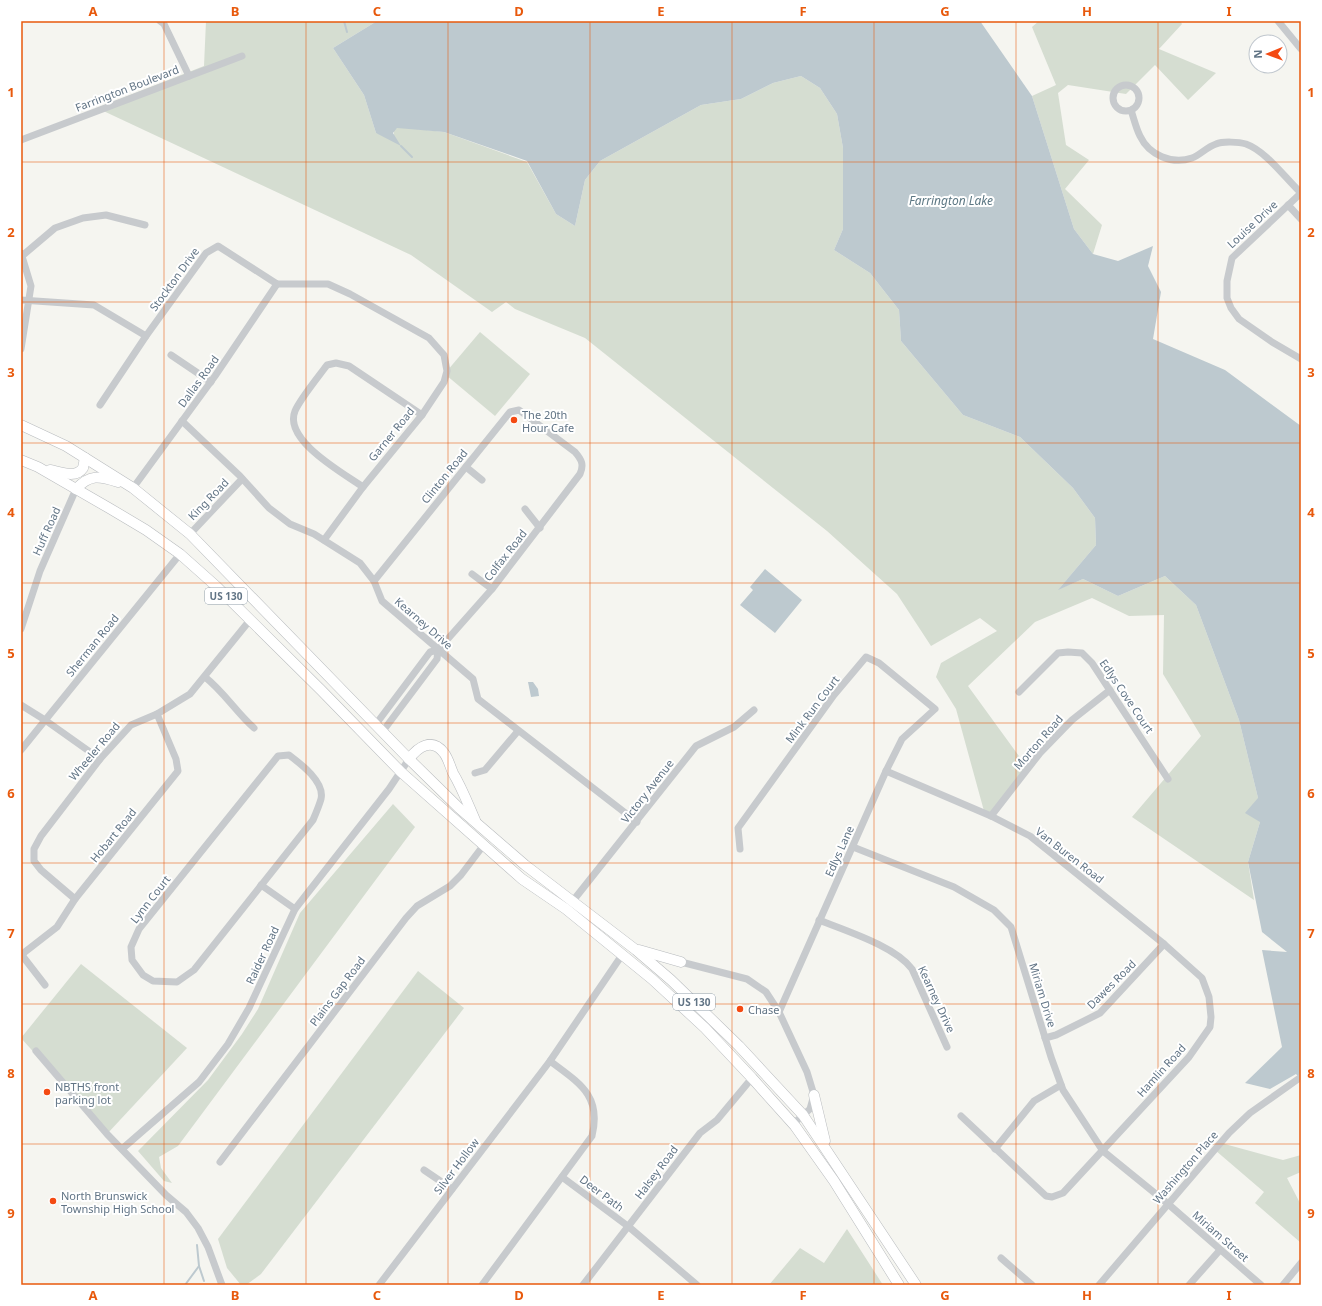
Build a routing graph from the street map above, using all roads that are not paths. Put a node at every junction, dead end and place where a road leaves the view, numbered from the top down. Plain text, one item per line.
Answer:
1 (160, 21) edge
2 (1278, 21) edge
3 (1301, 49) edge
4 (242, 56) dead end
5 (189, 76) junction
6 (1131, 110) dead end
7 (21, 140) edge
8 (1301, 193) edge
9 (1288, 205) junction
10 (1301, 219) edge
11 (145, 225) dead end
12 (21, 254) edge
13 (277, 284) junction
14 (21, 300) edge
15 (30, 300) junction
16 (146, 336) junction
17 (21, 349) edge
18 (171, 355) dead end
19 (1301, 359) edge
20 (211, 382) junction
21 (100, 405) dead end
22 (422, 415) junction
23 (182, 421) junction
24 (21, 425) edge
25 (85, 458) junction
26 (21, 460) edge
27 (466, 467) junction
28 (38, 468) junction
29 (582, 468) joint
30 (242, 479) junction
31 (482, 480) dead end
32 (363, 487) junction
33 (133, 488) junction
34 (76, 489) junction
35 (525, 509) dead end
36 (540, 528) junction
37 (190, 534) junction
38 (324, 540) junction
39 (180, 554) junction
40 (472, 574) dead end
41 (374, 581) junction
42 (492, 589) junction
43 (250, 620) junction
44 (21, 629) edge
45 (438, 650) junction
46 (205, 677) junction
47 (1110, 690) junction
48 (1018, 692) dead end
49 (21, 705) edge
50 (935, 709) joint
51 (754, 710) dead end
52 (157, 714) junction
53 (45, 720) junction
54 (379, 727) junction
55 (254, 728) dead end
56 (518, 732) junction
57 (21, 750) edge
58 (100, 759) junction
59 (409, 759) junction
60 (886, 770) junction
61 (401, 772) junction
62 (475, 773) dead end
63 (1168, 779) dead end
64 (991, 816) junction
65 (637, 822) junction
66 (477, 824) junction
67 (483, 846) junction
68 (853, 847) junction
69 (740, 850) dead end
70 (261, 885) junction
71 (74, 899) junction
72 (569, 905) junction
73 (296, 909) junction
74 (820, 920) junction
75 (1164, 944) junction
76 (636, 950) junction
77 (21, 954) edge
78 (622, 955) junction
79 (681, 962) junction
80 (671, 980) junction
81 (45, 985) dead end
82 (779, 1012) junction
83 (1045, 1038) junction
84 (946, 1046) dead end
85 (36, 1051) dead end
86 (550, 1061) junction
87 (1301, 1077) edge
88 (752, 1078) junction
89 (1062, 1085) junction
90 (814, 1095) junction
91 (804, 1115) junction
92 (961, 1116) dead end
93 (794, 1125) junction
94 (122, 1148) junction
95 (995, 1148) junction
96 (1102, 1150) junction
97 (829, 1152) junction
98 (220, 1162) dead end
99 (424, 1170) dead end
100 (562, 1177) junction
101 (452, 1189) junction
102 (1167, 1203) junction
103 (629, 1228) junction
104 (1220, 1250) junction
105 (1001, 1258) dead end
106 (1301, 1263) edge
107 (222, 1285) edge
108 (379, 1285) edge
109 (482, 1285) edge
110 (583, 1285) edge
111 (697, 1285) edge
112 (899, 1285) edge
113 (916, 1285) edge
114 (1032, 1285) edge
115 (1098, 1285) edge
116 (1189, 1285) edge
117 (1261, 1285) edge
118 (1283, 1285) edge

1 - 5 street
2 - 3 street
4 - 5 street, Farrington Boulevard
5 - 7 street, Farrington Boulevard
6 - 8 street
8 - 9 street, Louise Drive
9 - 10 street
9 - 19 street, Louise Drive
11 - 12 street
12 - 15 street
13 - 16 street, Stockton Drive
13 - 20 street, Dallas Road
13 - 22 street, Garner Road
14 - 15 street
15 - 16 street
15 - 17 street
16 - 21 street, Stockton Drive
18 - 20 street
20 - 23 street, Dallas Road
22 - 32 street, Garner Road
22 - 32 street
23 - 30 street, Kearney Drive
23 - 33 street, Dallas Road
24 - 25 highway, US 130
25 - 28 highway
25 - 33 highway, US 130
26 - 28 highway, US 130
27 - 29 street, Clinton Road
27 - 31 street
27 - 41 street, Clinton Road
28 - 34 highway, US 130
29 - 36 street, Colfax Road
30 - 37 street, King Road
30 - 38 street, Kearney Drive
32 - 38 street, Garner Road
33 - 34 highway
33 - 37 highway, US 130
34 - 39 highway, US 130
34 - 44 street, Huff Road
35 - 36 street
36 - 42 street, Colfax Road
37 - 54 highway, US 130
38 - 41 street, Kearney Drive
39 - 43 highway, US 130
39 - 53 street, Sherman Road
40 - 42 street
41 - 45 street, Kearney Drive
42 - 45 street, Colfax Road
43 - 46 street, Wheeler Road
43 - 61 highway, US 130
45 - 54 street, Colfax Road
45 - 56 street, Kearney Drive
46 - 52 street, Wheeler Road
46 - 55 street
47 - 48 street, Edlys Cove Court
47 - 63 street, Edlys Cove Court
47 - 64 street, Morton Road
49 - 53 street
50 - 60 street, Edlys Lane
50 - 69 street, Mink Run Court
51 - 65 street, Victory Avenue
52 - 58 street, Wheeler Road
52 - 71 street, Hobart Road
53 - 57 street, Sherman Road
53 - 58 street
54 - 59 highway, US 130
56 - 62 street
56 - 65 street, Kearney Drive
58 - 71 street, Wheeler Road
59 - 61 street, Raider Road
59 - 66 highway, US 130
59 - 66 highway
60 - 64 street, Van Buren Road
60 - 68 street, Edlys Lane
61 - 67 highway, US 130
61 - 73 street, Raider Road
64 - 75 street, Van Buren Road
65 - 72 street, Victory Avenue
66 - 72 highway, US 130
67 - 72 highway, US 130
67 - 98 street, Plains Gap Road
68 - 74 street, Edlys Lane
68 - 83 street, Miriam Drive
70 - 70 street, Lynn Court
70 - 73 street
71 - 77 street, Hobart Road
72 - 76 highway, US 130
72 - 78 highway, US 130
73 - 94 street, Raider Road
74 - 82 street, Edlys Lane
74 - 84 street, Kearney Drive
75 - 83 street, Dawes Road
75 - 96 street, Hamlin Road
76 - 79 highway
76 - 80 highway, US 130
77 - 81 street
78 - 86 street, Silver Hollow
78 - 88 highway, US 130
79 - 80 highway
79 - 82 street
80 - 91 highway, US 130
82 - 90 street
83 - 89 street, Miriam Drive
85 - 94 street
86 - 100 street
86 - 101 street, Silver Hollow
87 - 102 street, Washington Place
88 - 93 highway, US 130
88 - 103 street, Halsey Road
89 - 95 street
89 - 96 street, Miriam Drive
90 - 91 street
90 - 97 highway
91 - 93 street
91 - 97 highway, US 130
92 - 95 street
93 - 112 highway, US 130
94 - 107 street
95 - 96 street, Hamlin Road
96 - 102 street, Miriam Drive
97 - 113 highway, US 130
99 - 101 street
100 - 103 street, Deer Path
100 - 109 street
101 - 108 street, Silver Hollow
102 - 104 street, Miriam Street
102 - 115 street, Washington Place
103 - 110 street, Halsey Road
103 - 111 street, Deer Path
104 - 116 street
104 - 117 street, Miriam Street
105 - 114 street
106 - 118 street

